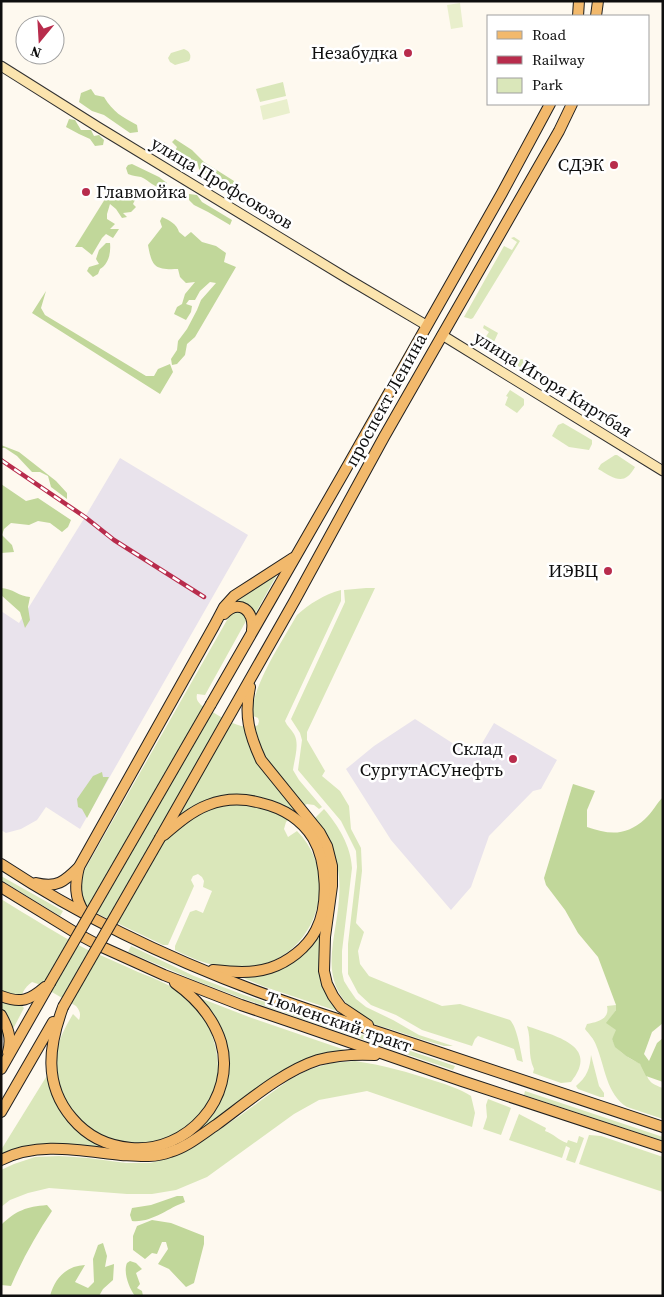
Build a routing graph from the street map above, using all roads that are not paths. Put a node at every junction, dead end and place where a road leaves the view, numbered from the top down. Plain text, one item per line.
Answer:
1 (579, 1) edge
2 (598, 1) edge
3 (578, 15) edge
4 (596, 15) edge
5 (1, 66) edge
6 (549, 105) edge
7 (572, 105) edge
8 (426, 325) junction
9 (442, 335) junction
10 (663, 471) edge
11 (296, 556) junction
12 (214, 626) junction
13 (251, 635) junction
14 (259, 665) junction
15 (306, 823) junction
16 (160, 838) junction
17 (1, 864) edge
18 (78, 867) junction
19 (26, 881) junction
20 (1, 889) edge
21 (85, 913) junction
22 (179, 959) junction
23 (164, 975) junction
24 (40, 994) junction
25 (1, 996) edge
26 (62, 1007) junction
27 (1, 1015) edge
28 (381, 1033) junction
29 (399, 1059) junction
30 (1, 1068) edge
31 (1, 1112) edge
32 (663, 1127) edge
33 (663, 1148) edge
34 (1, 1160) edge

1 - 3 main road
2 - 4 main road
5 - 8 main road, улица Профсоюзов
6 - 8 main road, проспект Ленина
7 - 9 main road, проспект Ленина
8 - 9 main road, улица Игоря Киртбая
8 - 11 main road, проспект Ленина
9 - 10 main road, улица Игоря Киртбая
9 - 14 main road, проспект Ленина
11 - 12 main road
11 - 13 main road, проспект Ленина
12 - 13 main road
12 - 18 main road
13 - 24 main road, проспект Ленина, bridge
14 - 15 main road
14 - 16 main road, проспект Ленина
15 - 16 main road
15 - 22 main road
15 - 28 main road
16 - 26 main road, проспект Ленина, bridge
17 - 19 main road, Тюменский тракт
18 - 19 main road
18 - 21 main road
19 - 21 main road, Тюменский тракт
20 - 23 main road, Тюменский тракт
21 - 22 main road, Тюменский тракт
22 - 28 main road, Тюменский тракт
23 - 26 main road
23 - 29 main road, Тюменский тракт
24 - 25 main road
24 - 30 main road, проспект Ленина
26 - 31 main road
27 - 30 main road
28 - 32 main road, Тюменский тракт
29 - 33 main road, Тюменский тракт
29 - 34 main road

